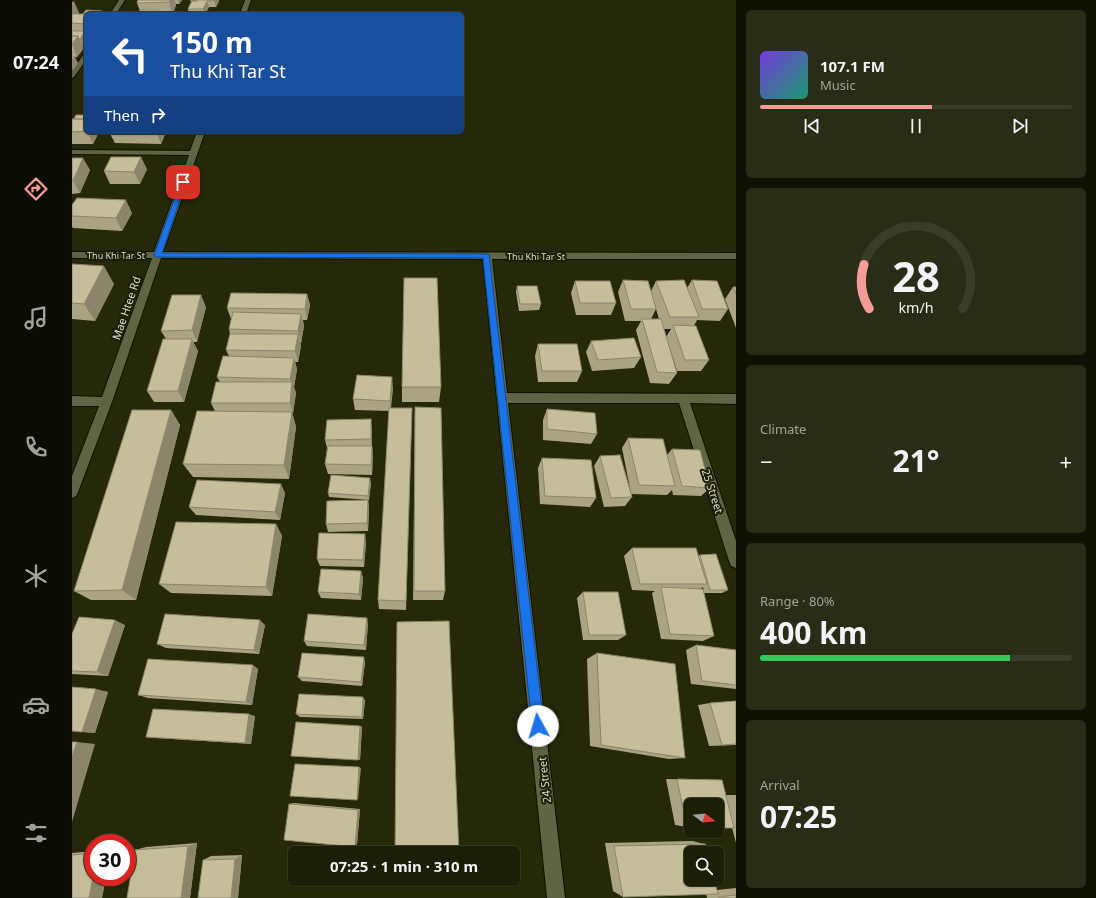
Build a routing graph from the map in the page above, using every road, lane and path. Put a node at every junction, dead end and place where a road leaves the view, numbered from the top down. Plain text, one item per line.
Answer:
1 (122, 0) edge
2 (248, 0) edge
3 (114, 12) edge
4 (244, 12) edge
5 (84, 58) edge
6 (72, 76) edge
7 (200, 134) edge
8 (72, 152) edge
9 (194, 153) junction
10 (72, 255) edge
11 (157, 255) junction
12 (487, 256) junction
13 (736, 256) edge
14 (502, 398) junction
15 (683, 399) junction
16 (736, 399) edge
17 (72, 401) edge
18 (106, 402) junction
19 (72, 492) edge
20 (736, 561) edge
21 (556, 898) edge

1 - 3 street
2 - 4 street
5 - 6 street
7 - 9 street, Mae Htee Rd
8 - 9 street
9 - 11 street, Mae Htee Rd
10 - 11 street, Thu Khi Tar St
11 - 12 street, Thu Khi Tar St
11 - 18 street, Mae Htee Rd
12 - 13 street, Thu Khi Tar St
12 - 14 street, 24 Street
14 - 15 street
14 - 21 street, 24 Street
15 - 16 street
15 - 20 street, 25 Street
17 - 18 street
18 - 19 street, Mae Htee Rd

